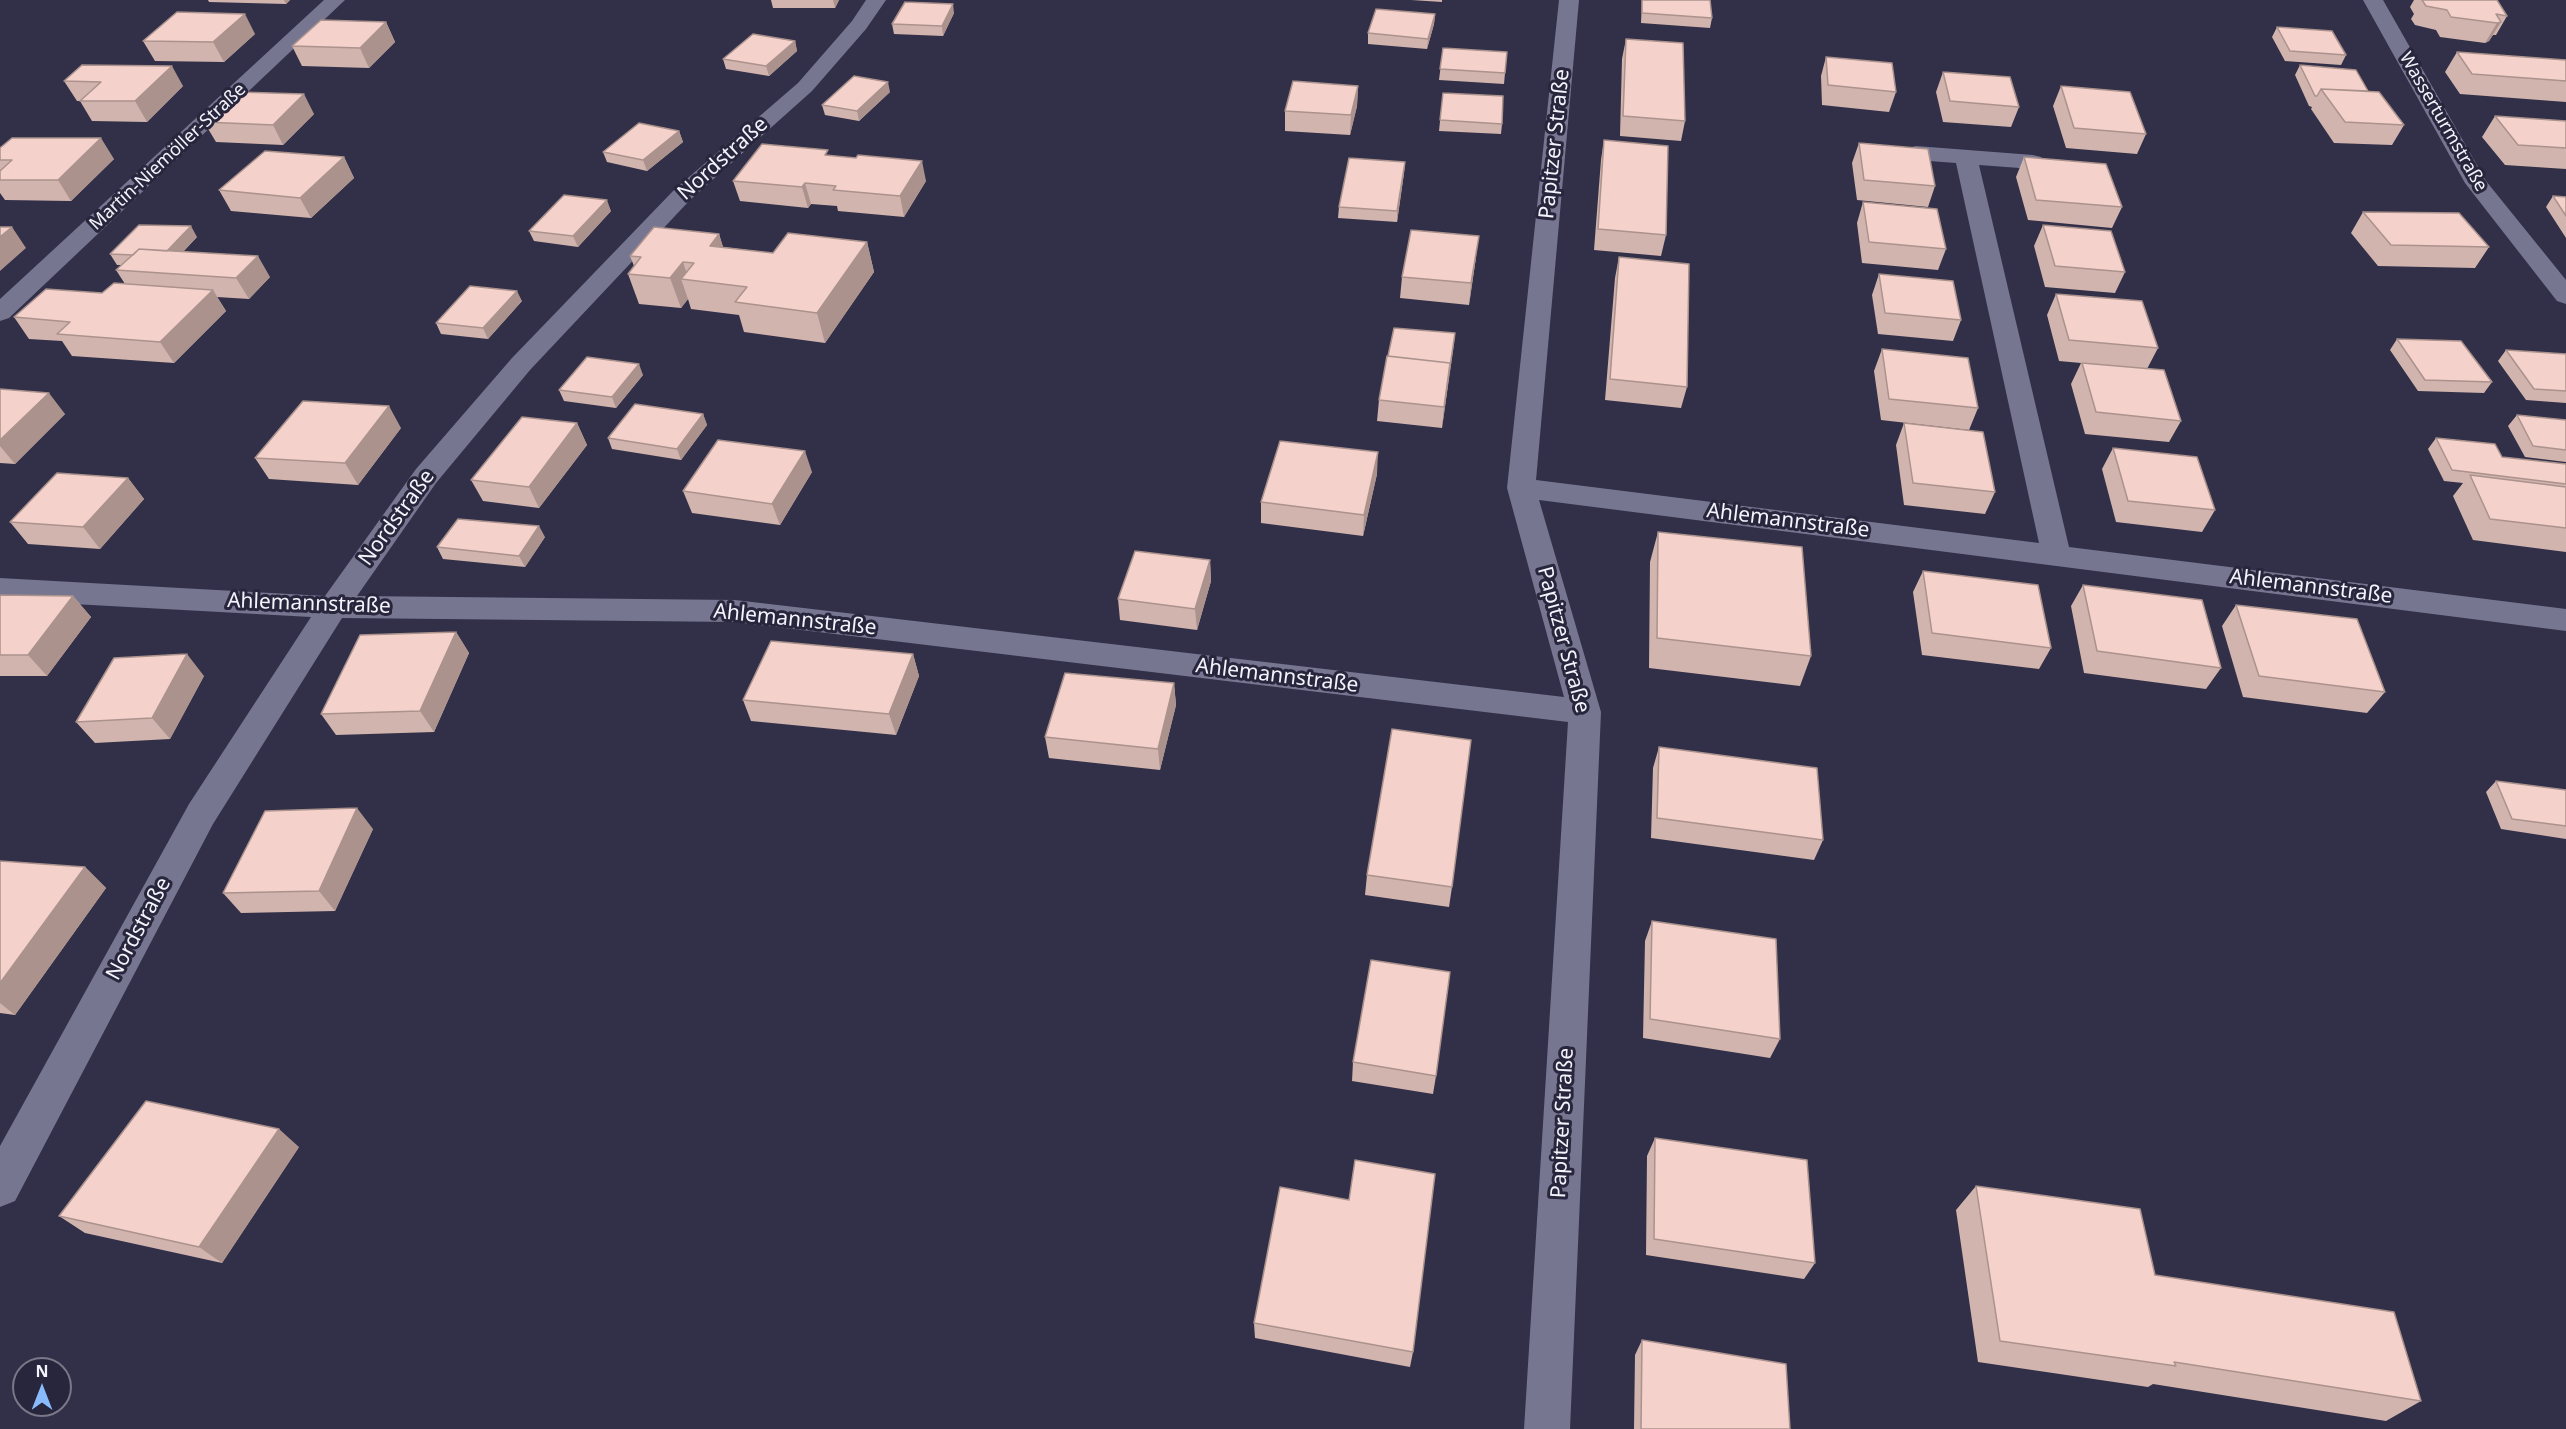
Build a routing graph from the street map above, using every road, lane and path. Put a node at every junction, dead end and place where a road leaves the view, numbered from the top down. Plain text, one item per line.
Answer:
1 (335, 0) edge
2 (876, 0) edge
3 (1569, 0) edge
4 (2373, 0) edge
5 (1916, 153) edge
6 (1966, 157) junction
7 (2032, 162) edge
8 (2566, 296) edge
9 (0, 313) edge
10 (1521, 488) junction
11 (2056, 554) junction
12 (0, 589) edge
13 (333, 607) junction
14 (2566, 620) edge
15 (1585, 712) junction
16 (0, 1187) edge
17 (1547, 1429) edge

1 - 9 street, Martin-Niemöller-Straße
2 - 13 street, Nordstraße
3 - 10 street, Papitzer Straße
4 - 8 street, Wasserturmstraße
5 - 6 street
6 - 7 street
6 - 11 street
10 - 11 street, Ahlemannstraße
10 - 15 street, Papitzer Straße
11 - 14 street, Ahlemannstraße
12 - 13 street, Ahlemannstraße
13 - 15 street, Ahlemannstraße
13 - 16 street, Nordstraße
15 - 17 street, Papitzer Straße

